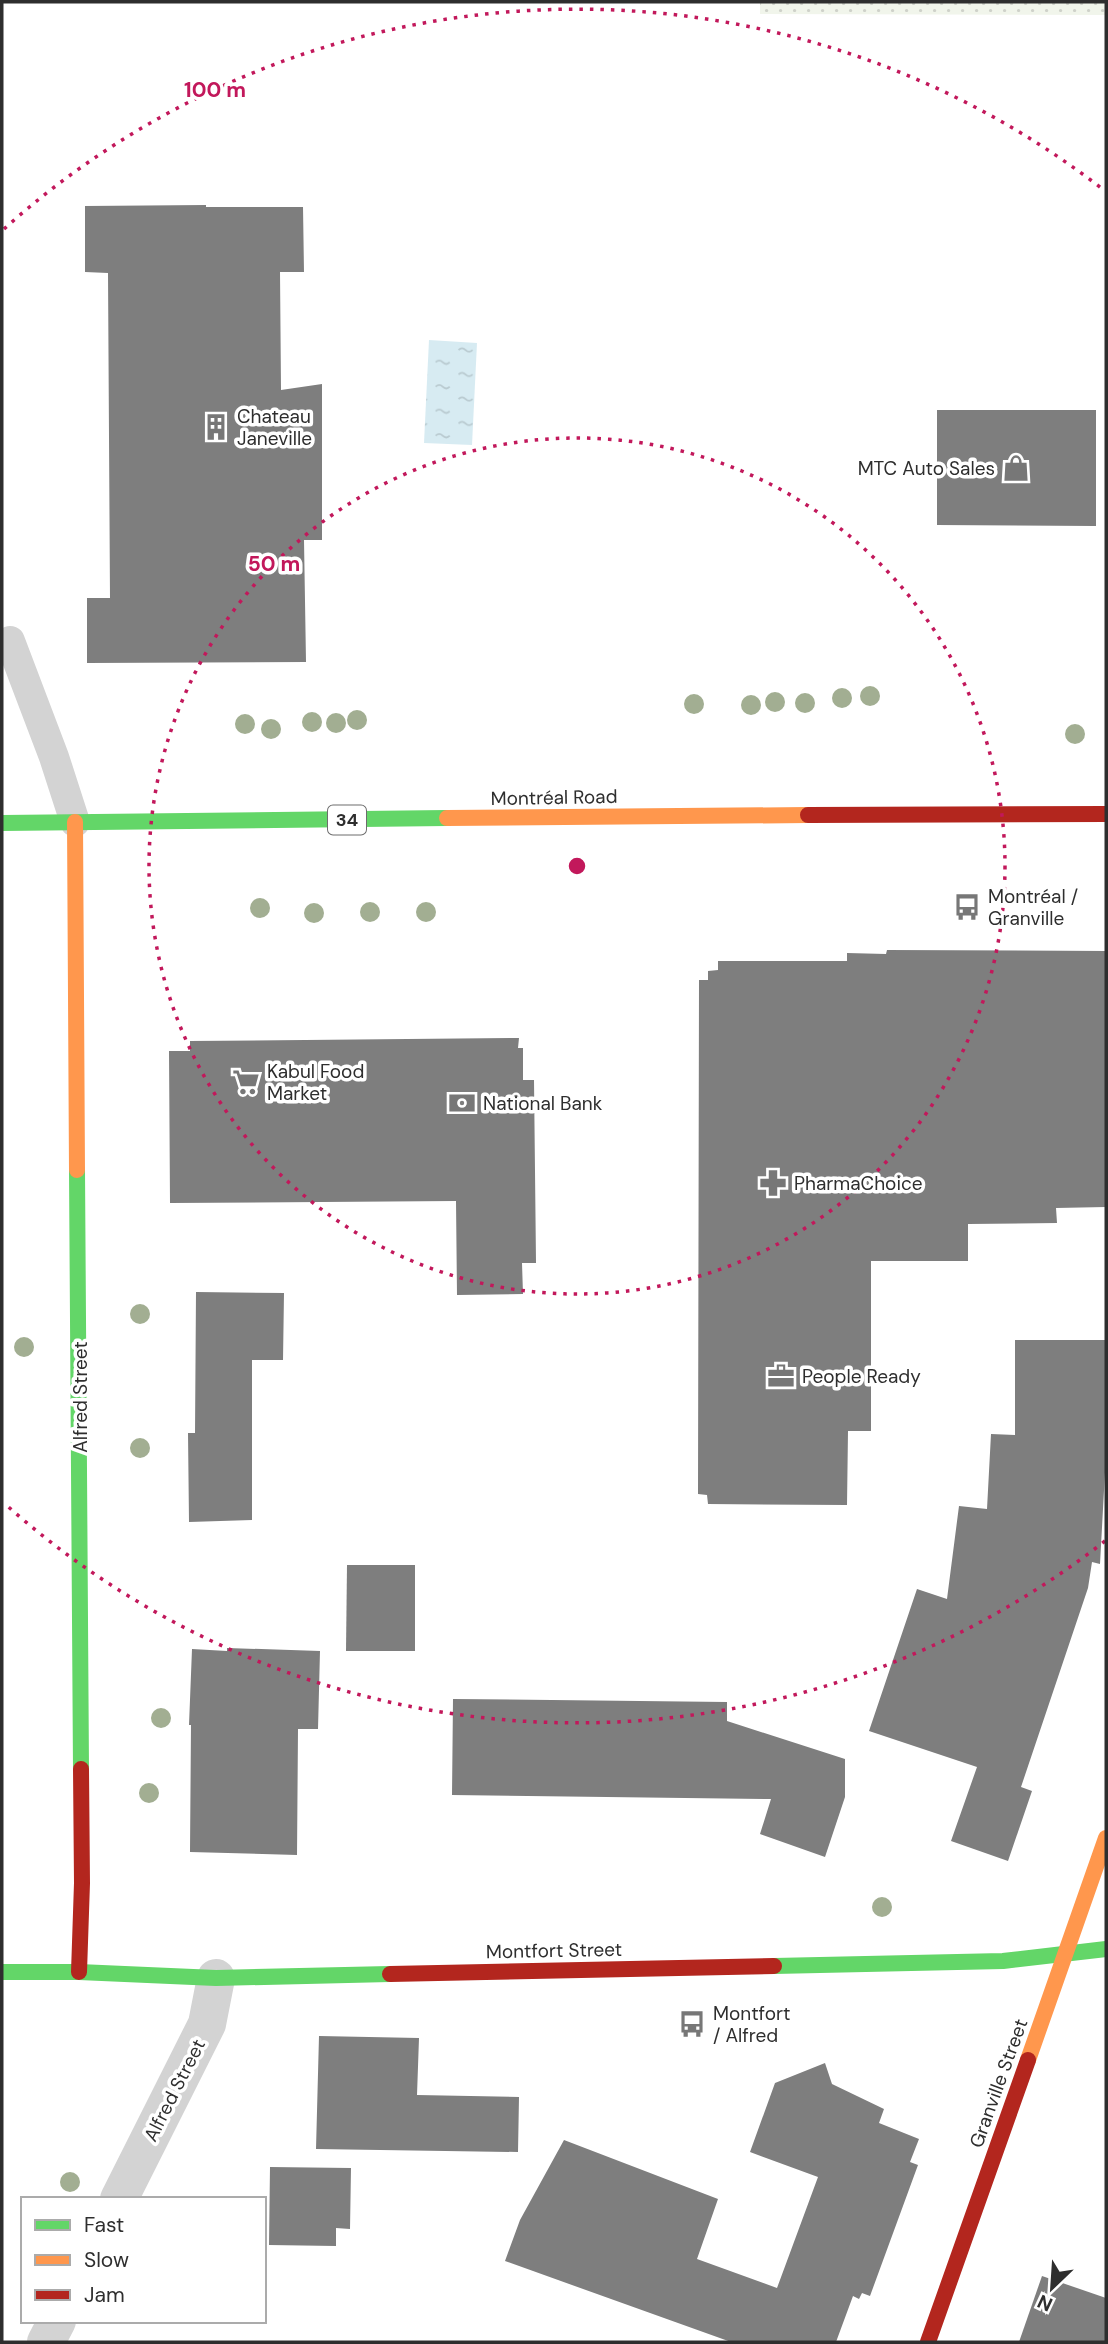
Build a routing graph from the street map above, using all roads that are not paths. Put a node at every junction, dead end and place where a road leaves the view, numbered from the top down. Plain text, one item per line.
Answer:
1 (2, 659) edge
2 (1106, 814) edge
3 (75, 822) junction
4 (2, 823) edge
5 (1106, 1838) edge
6 (1106, 1949) edge
7 (1066, 1954) junction
8 (2, 1972) edge
9 (79, 1972) junction
10 (216, 1978) junction
11 (120, 2197) edge
12 (56, 2323) edge
13 (46, 2342) edge
14 (928, 2342) edge

1 - 3 lane
2 - 3 street, Montréal Road / 34
3 - 4 street, Montréal Road / 34
3 - 9 street, Alfred Street
5 - 7 street, Granville Street
6 - 7 street, Montfort Street
7 - 10 street, Montfort Street
7 - 14 street, Granville Street
8 - 9 street, Montfort Street
9 - 10 street, Montfort Street
10 - 11 street, Alfred Street
12 - 13 street

